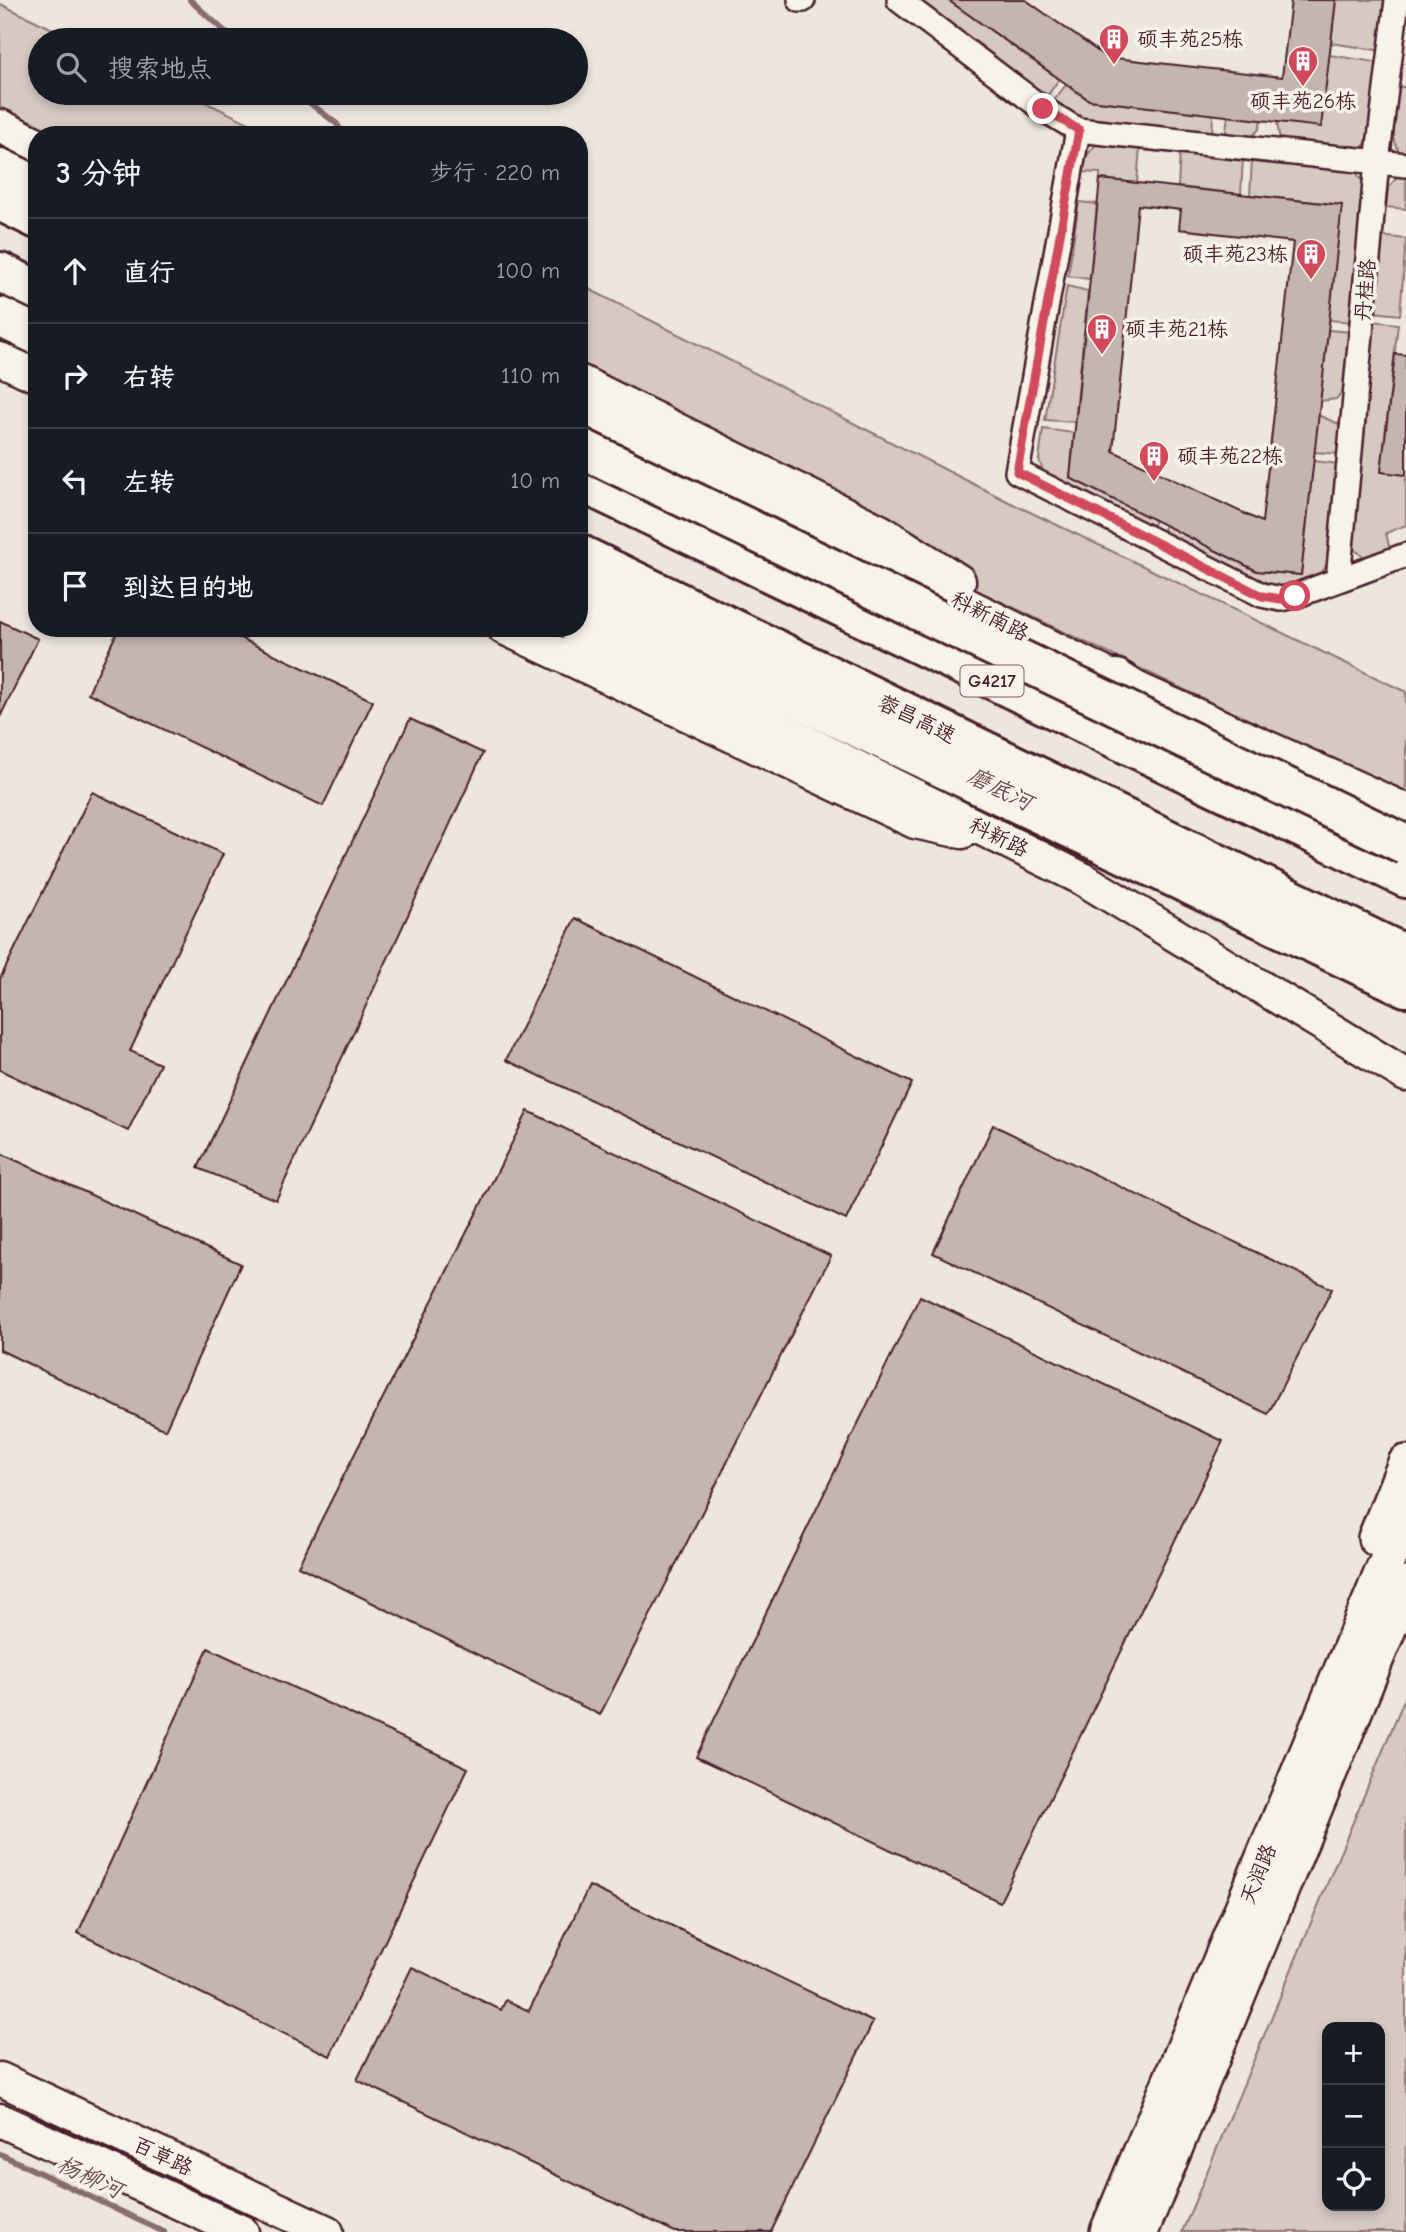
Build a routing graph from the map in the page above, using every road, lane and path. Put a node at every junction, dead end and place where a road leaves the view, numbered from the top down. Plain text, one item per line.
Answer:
1 (899, 0) edge
2 (1397, 0) edge
3 (0, 126) edge
4 (1079, 130) junction
5 (28, 140) edge
6 (1377, 162) junction
7 (1406, 165) edge
8 (0, 168) edge
9 (0, 181) edge
10 (28, 182) edge
11 (28, 191) edge
12 (0, 201) edge
13 (28, 215) edge
14 (0, 272) edge
15 (28, 286) edge
16 (0, 317) edge
17 (28, 331) edge
18 (0, 359) edge
19 (28, 372) edge
20 (588, 385) edge
21 (588, 415) edge
22 (588, 451) edge
23 (588, 485) edge
24 (1406, 555) edge
25 (588, 558) edge
26 (1338, 580) junction
27 (588, 600) edge
28 (588, 634) edge
29 (523, 637) edge
30 (1116, 679) junction
31 (1406, 810) edge
32 (1006, 841) junction
33 (1406, 845) edge
34 (1406, 864) edge
35 (1406, 878) edge
36 (1406, 955) edge
37 (1406, 987) edge
38 (1406, 1074) edge
39 (1406, 1464) edge
40 (1406, 1516) edge
41 (1395, 1578) edge
42 (1406, 1646) edge
43 (1254, 1919) junction
44 (0, 2080) edge
45 (0, 2120) edge
46 (243, 2232) edge
47 (327, 2232) edge
48 (1108, 2232) edge
49 (1140, 2232) edge

1 - 4 street
2 - 6 street, 丹桂路
3 - 5 main road
4 - 6 street
4 - 26 street
6 - 7 street
6 - 26 street, 丹桂路
8 - 10 highway
9 - 11 highway
12 - 13 highway
14 - 15 highway
16 - 17 highway
18 - 19 main road
20 - 30 main road
21 - 30 main road, 科新南路
22 - 33 highway, bridge
23 - 35 highway, G4217
24 - 26 street
25 - 36 highway, 蓉昌高速
27 - 37 highway
28 - 32 main road, 科新路
29 - 32 main road
30 - 31 main road, 科新南路
30 - 34 highway
32 - 38 main road, 科新路
39 - 43 main road
40 - 41 main road, 天润路
41 - 43 main road, 天润路
42 - 43 main road
43 - 48 main road, 天润路
43 - 49 main road, 天润路
44 - 47 main road, 百草路
45 - 46 main road, 百草路

